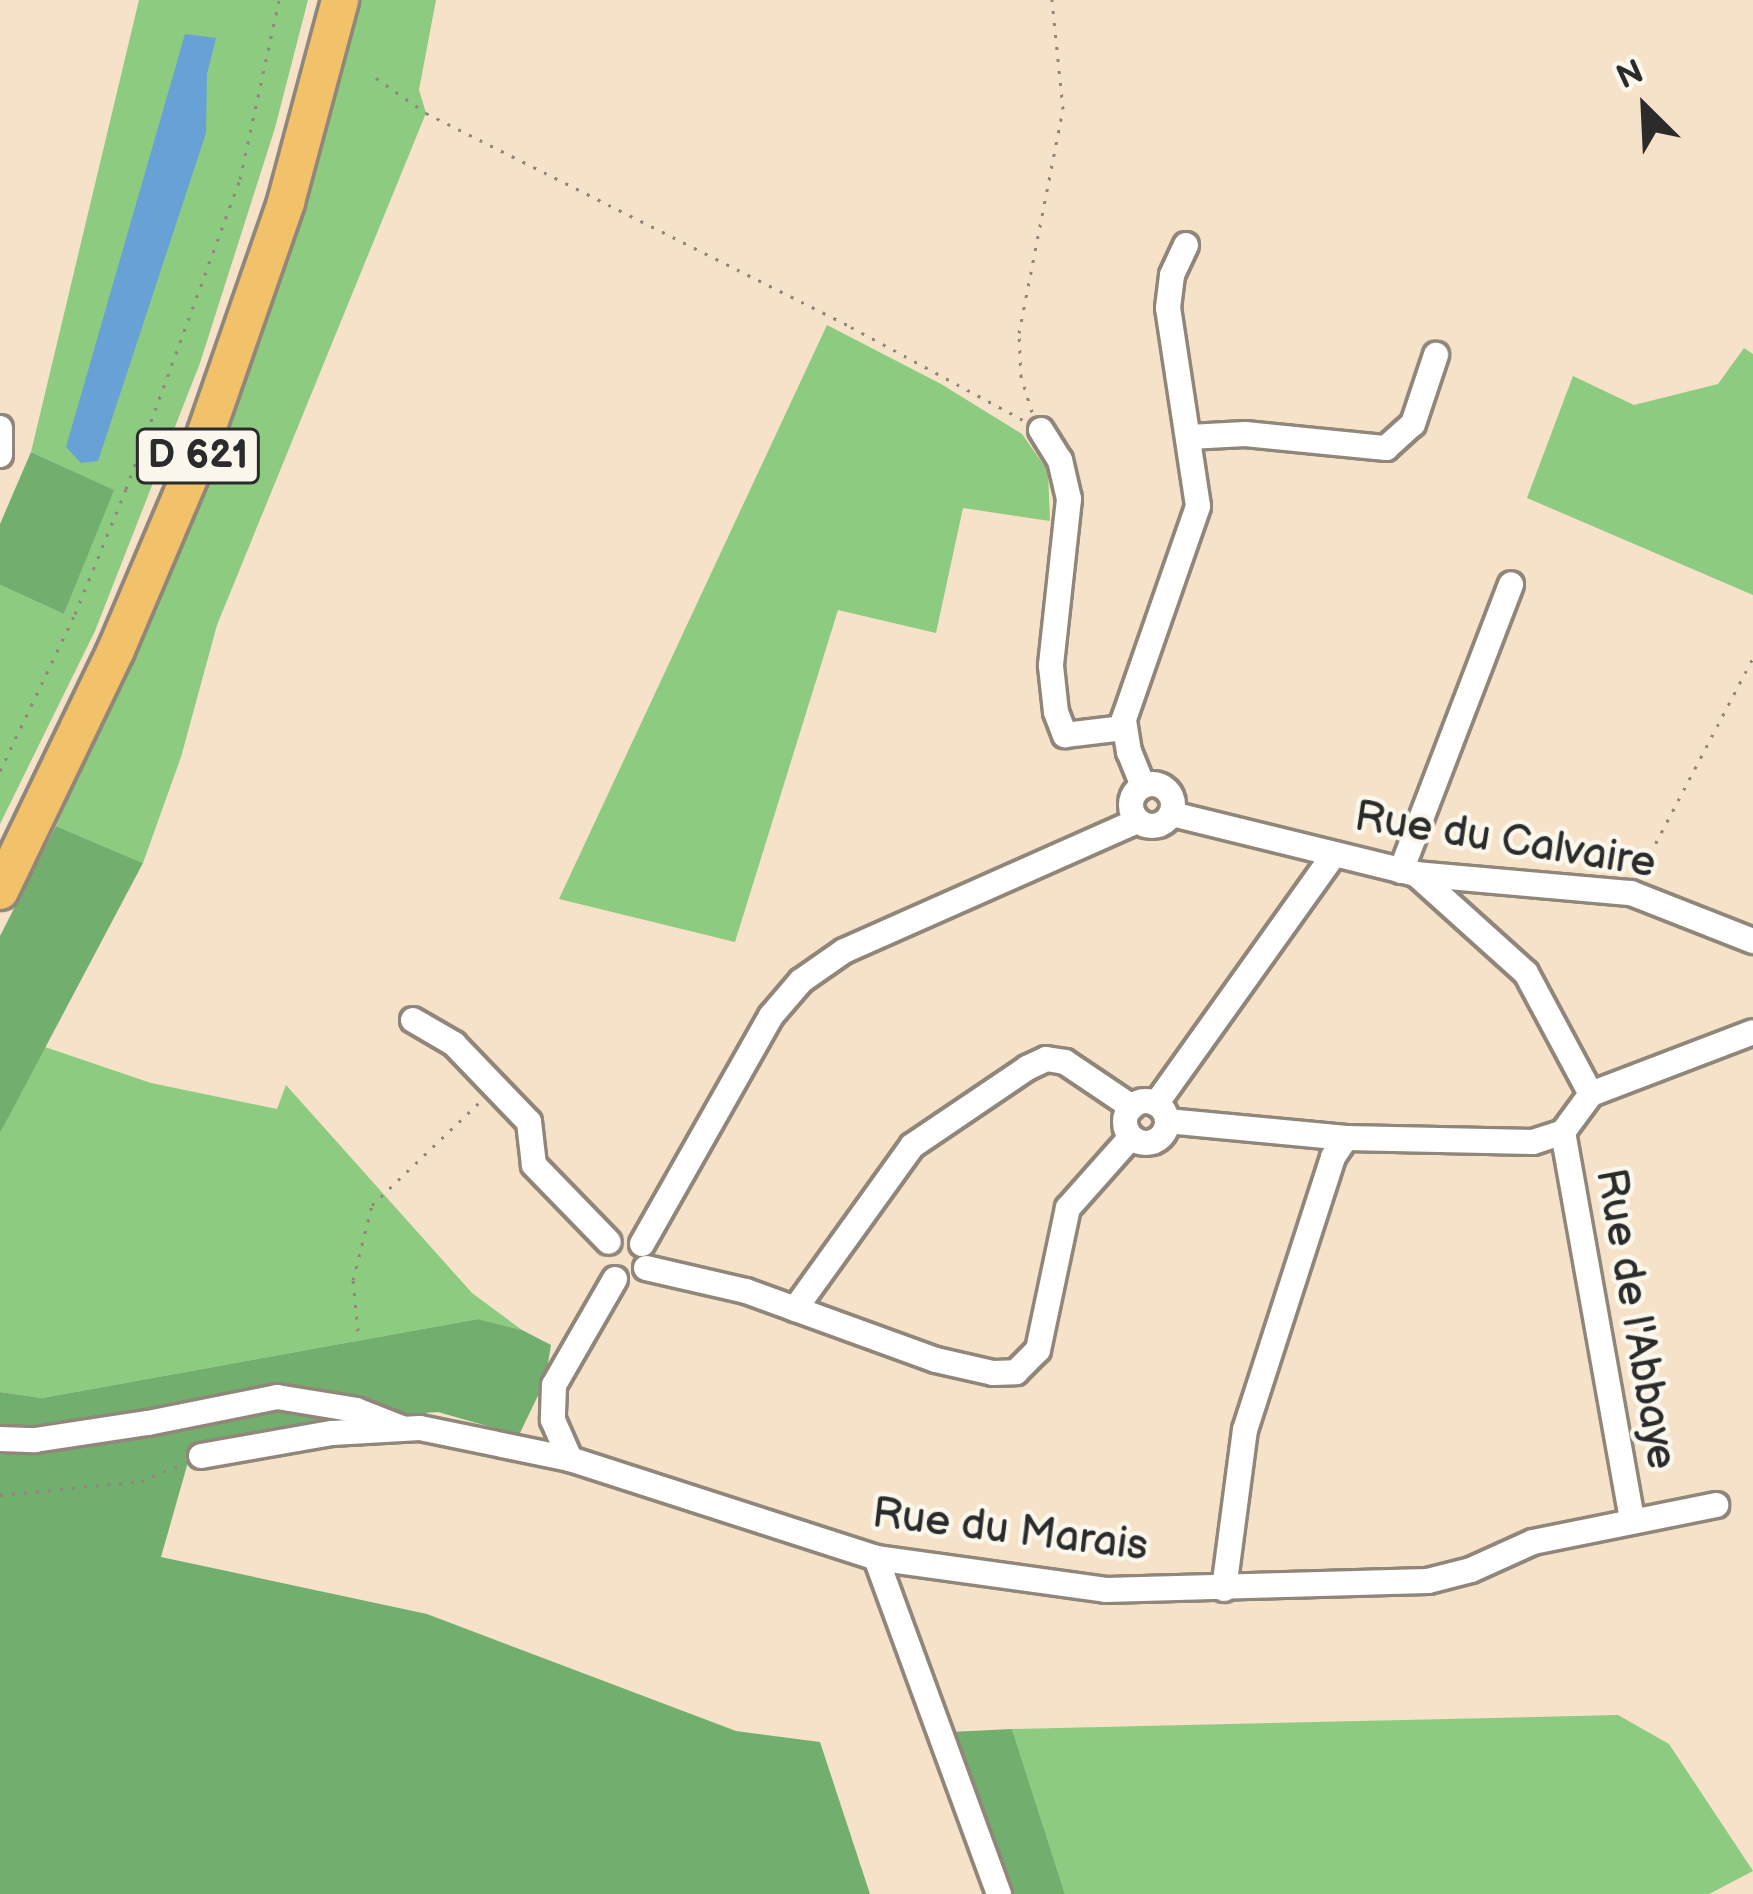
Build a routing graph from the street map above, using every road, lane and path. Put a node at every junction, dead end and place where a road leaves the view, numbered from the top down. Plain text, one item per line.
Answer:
1 (279, 0) edge
2 (320, 0) edge
3 (340, 0) edge
4 (1052, 0) edge
5 (376, 78) dead end
6 (1186, 244) dead end
7 (1436, 356) dead end
8 (0, 428) edge
9 (1041, 430) junction
10 (1189, 437) junction
11 (0, 454) edge
12 (1511, 584) dead end
13 (1753, 658) edge
14 (1124, 728) junction
15 (0, 771) edge
16 (1144, 786) junction
17 (1172, 814) junction
18 (1137, 820) junction
19 (0, 854) edge
20 (1334, 854) junction
21 (1409, 872) junction
22 (0, 891) edge
23 (1631, 893) junction
24 (1753, 941) edge
25 (413, 1020) dead end
26 (1753, 1032) edge
27 (496, 1086) junction
28 (1591, 1094) junction
29 (1152, 1111) junction
30 (1563, 1132) junction
31 (1131, 1137) junction
32 (1346, 1138) junction
33 (609, 1242) junction
34 (644, 1256) junction
35 (615, 1279) junction
36 (795, 1309) junction
37 (358, 1331) dead end
38 (402, 1428) junction
39 (0, 1439) edge
40 (201, 1456) joint
41 (571, 1460) junction
42 (0, 1495) edge
43 (1716, 1505) dead end
44 (1632, 1520) junction
45 (876, 1558) junction
46 (1224, 1588) junction
47 (999, 1894) edge

1 - 15 path
2 - 19 highway, D 621
3 - 22 highway, D 621
4 - 9 path
5 - 9 path
6 - 10 street
7 - 10 street
8 - 11 street
9 - 14 street
10 - 14 street
12 - 21 street
13 - 23 path
14 - 16 street
16 - 17 street
16 - 18 street
17 - 18 street
17 - 20 street, Rue du Calvaire
18 - 34 street
20 - 21 street, Rue du Calvaire
20 - 29 street
21 - 23 street, Rue du Calvaire
21 - 28 street
23 - 24 street, Rue du Calvaire
25 - 27 street
26 - 28 street
27 - 33 street
27 - 37 path
28 - 30 street
29 - 31 street
29 - 31 street
29 - 32 street
29 - 36 street
30 - 32 street
30 - 44 street, Rue de l'Abbaye
31 - 36 street
32 - 46 street
33 - 34 street
33 - 35 street
34 - 35 street
34 - 36 street
35 - 41 street
38 - 39 street
38 - 40 street
38 - 41 street, Rue du Marais
40 - 42 path
41 - 45 street, Rue du Marais
43 - 44 street, Rue du Marais
44 - 46 street, Rue du Marais
45 - 46 street, Rue du Marais
45 - 47 street

